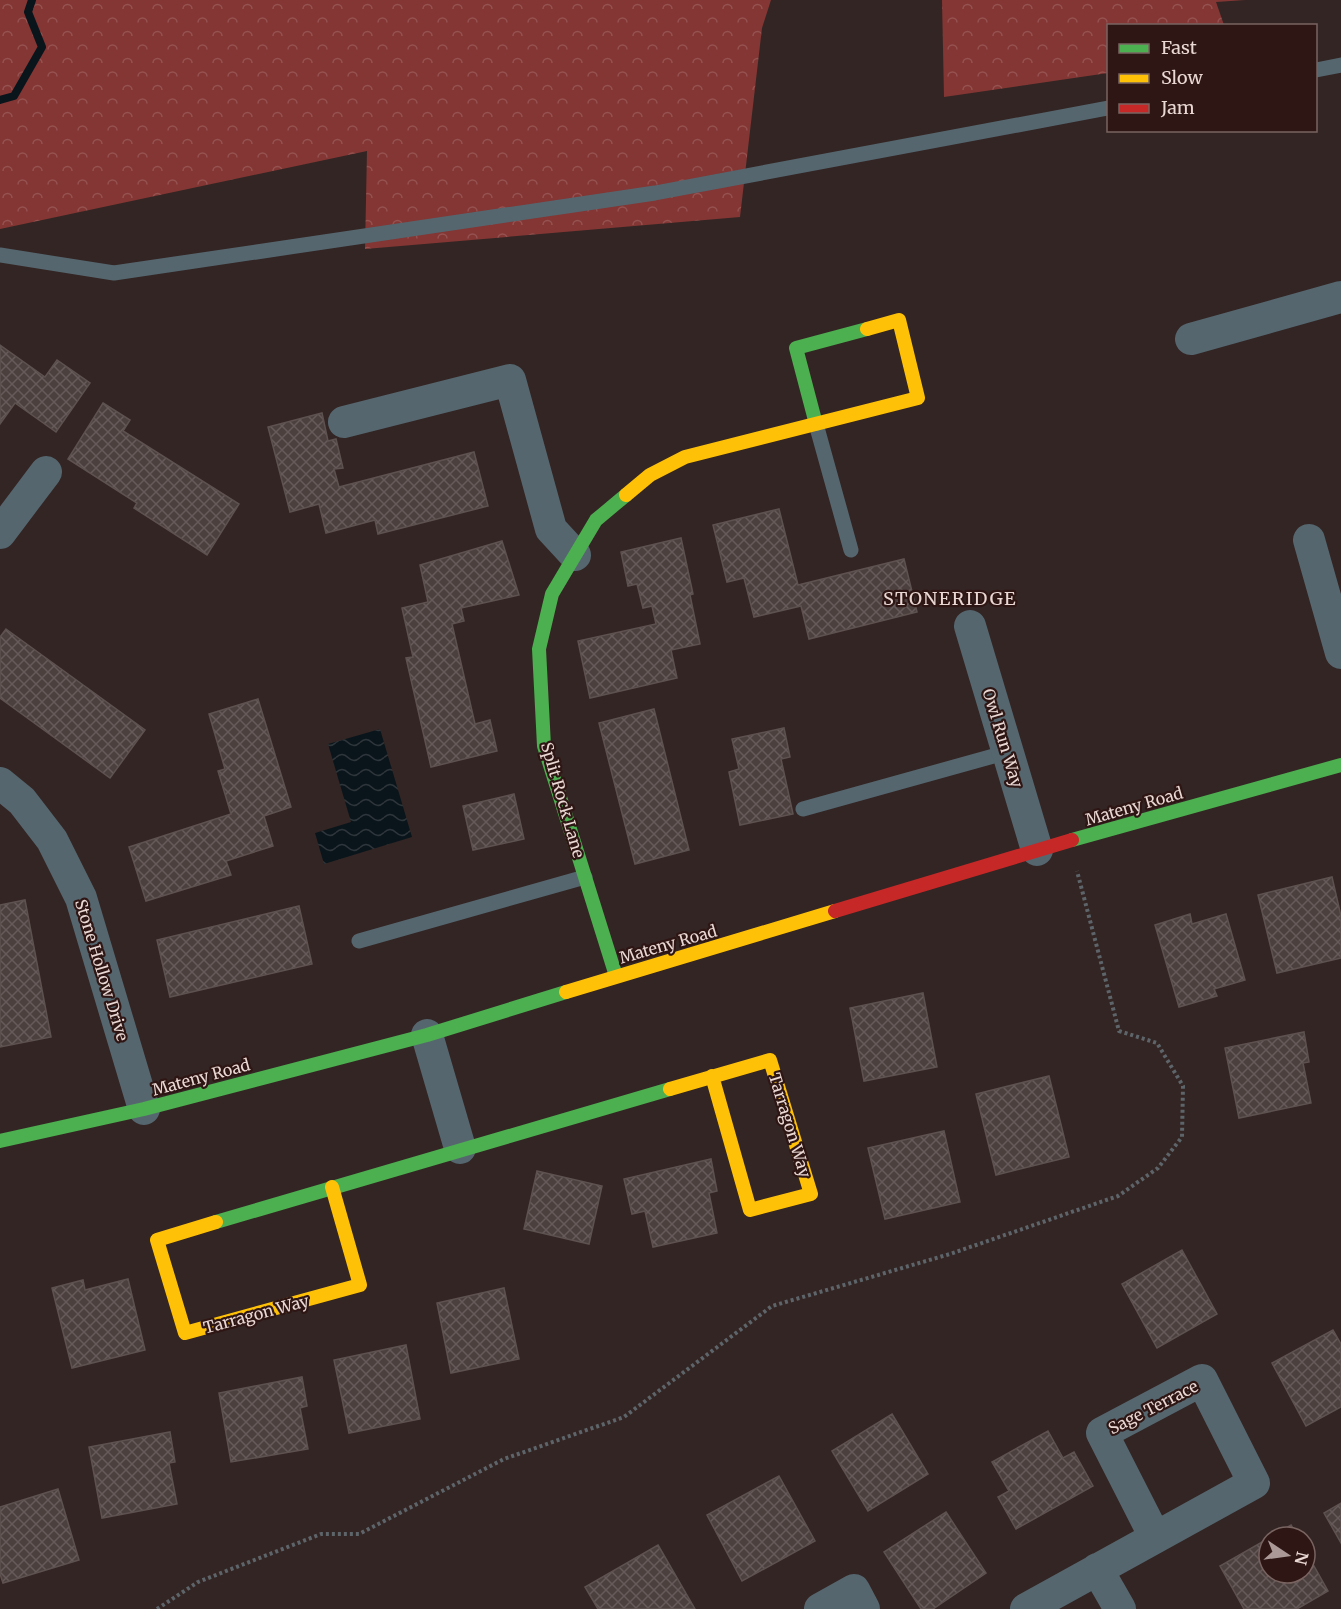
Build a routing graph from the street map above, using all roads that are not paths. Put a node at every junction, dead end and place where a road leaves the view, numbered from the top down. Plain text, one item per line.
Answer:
1 (1341, 65) edge
2 (1317, 70) edge
3 (1107, 108) edge
4 (0, 255) edge
5 (1341, 297) edge
6 (1191, 339) dead end
7 (344, 422) dead end
8 (816, 424) junction
9 (46, 472) dead end
10 (0, 533) edge
11 (1309, 540) dead end
12 (851, 550) dead end
13 (575, 555) junction
14 (970, 626) dead end
15 (1341, 653) edge
16 (1008, 752) junction
17 (1341, 765) edge
18 (0, 783) edge
19 (803, 809) dead end
20 (1037, 850) junction
21 (585, 877) junction
22 (359, 941) dead end
23 (616, 976) junction
24 (428, 1035) junction
25 (712, 1076) junction
26 (144, 1109) junction
27 (0, 1142) edge
28 (460, 1148) junction
29 (332, 1187) junction
30 (1155, 1537) junction
31 (1096, 1569) junction
32 (820, 1609) edge
33 (864, 1609) edge
34 (1026, 1609) edge
35 (1120, 1609) edge

1 - 2 lane
3 - 4 lane
5 - 6 street
7 - 13 street
8 - 8 street, Split Rock Lane
8 - 12 lane
8 - 13 street, Split Rock Lane
9 - 10 street
11 - 15 street
13 - 21 street, Split Rock Lane
14 - 16 street, Owl Run Way
16 - 19 lane
16 - 20 street, Owl Run Way
17 - 20 street, Mateny Road
18 - 26 street, Stone Hollow Drive
20 - 23 street, Mateny Road
21 - 22 lane
21 - 23 street, Split Rock Lane
23 - 24 street, Mateny Road
24 - 26 street, Mateny Road
24 - 28 street
25 - 25 street, Tarragon Way
25 - 28 street, Tarragon Way
26 - 27 street, Mateny Road
28 - 29 street, Tarragon Way
29 - 29 street, Tarragon Way
30 - 30 street, Sage Terrace
30 - 31 street, Sage Terrace
31 - 34 street, Sage Terrace
31 - 35 street
32 - 33 street

